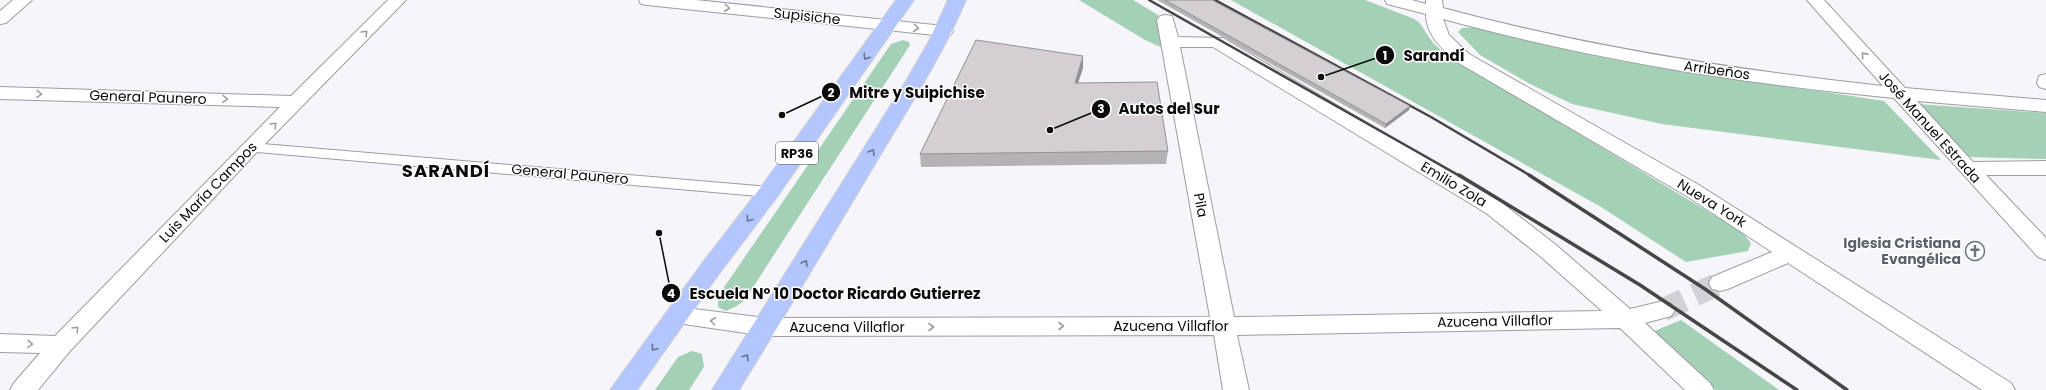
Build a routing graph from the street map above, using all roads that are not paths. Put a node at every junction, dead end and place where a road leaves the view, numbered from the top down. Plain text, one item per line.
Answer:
1 (24, 0) edge
2 (398, 0) edge
3 (647, 0) edge
4 (905, 0) edge
5 (957, 0) edge
6 (1393, 0) edge
7 (1815, 0) edge
8 (1435, 6) edge
9 (0, 20) edge
10 (1166, 20) dead end
11 (889, 25) junction
12 (944, 31) junction
13 (1170, 42) junction
14 (2046, 80) edge
15 (2046, 83) edge
16 (0, 93) edge
17 (1900, 94) junction
18 (296, 102) junction
19 (2046, 106) edge
20 (250, 148) junction
21 (2046, 168) edge
22 (1968, 169) junction
23 (769, 192) junction
24 (1789, 252) junction
25 (2046, 252) edge
26 (1720, 283) tunnel mouth
27 (1663, 310) tunnel mouth
28 (678, 316) junction
29 (1626, 319) junction
30 (1223, 326) junction
31 (766, 327) junction
32 (0, 343) edge
33 (61, 345) junction
34 (23, 390) edge
35 (623, 390) edge
36 (725, 390) edge
37 (1236, 390) edge
38 (1701, 390) edge
39 (2002, 390) edge

1 - 9 street
18 -> 2 street, Luis María Campos
3 -> 11 street, Supisiche
4 - 11 main road, RP36
5 - 12 main road
6 - 8 street, Arribeños
17 -> 7 street, José Manuel Estrada
8 - 17 street, Arribeños
8 - 24 street, Nueva York
10 - 13 street, Pila
11 -> 12 street, Supisiche
11 -> 23 main road, RP36
31 -> 12 main road
13 - 29 street, Emilio Zola
13 - 30 street, Pila
14 - 15 street
16 -> 18 street, General Paunero
17 - 19 street, Arribeños
17 - 22 street, José Manuel Estrada
20 -> 18 street, Luis María Campos
20 - 23 street, General Paunero
33 -> 20 street, Luis María Campos
21 - 22 street
22 - 25 street, José Manuel Estrada
23 -> 28 main road, RP36
24 - 26 street
24 - 39 street, Nueva York
27 - 29 street, Azucena Villaflor
31 -> 28 street, Azucena Villaflor
28 -> 35 main road, RP36
29 - 30 street, Azucena Villaflor
29 - 38 street, Emilio Zola
31 -> 30 street, Azucena Villaflor
30 - 37 street, Pila
36 -> 31 main road
32 -> 33 street
33 - 34 street, Luis María Campos

